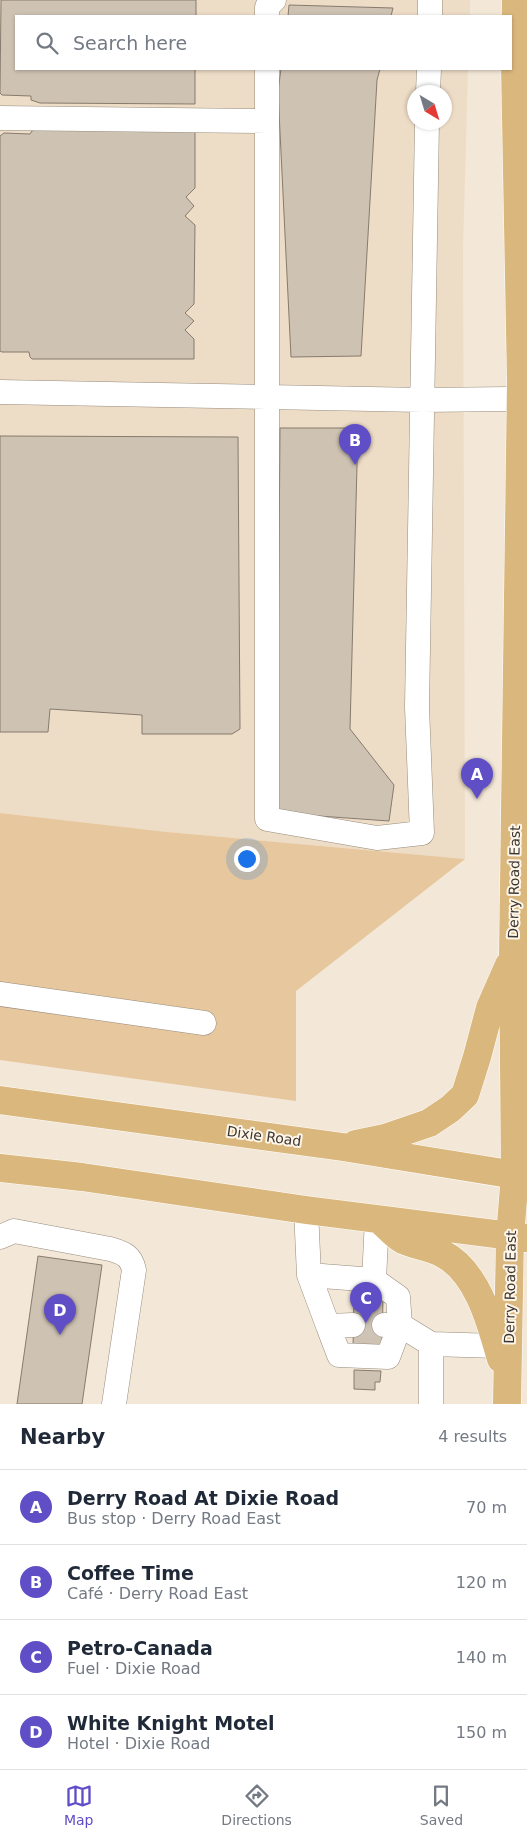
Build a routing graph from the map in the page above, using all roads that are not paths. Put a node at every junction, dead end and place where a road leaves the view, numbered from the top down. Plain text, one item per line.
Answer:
1 (274, 0) edge
2 (430, 0) edge
3 (516, 0) edge
4 (268, 15) edge
5 (430, 15) edge
6 (268, 70) edge
7 (429, 70) edge
8 (428, 85) edge
9 (0, 118) edge
10 (268, 120) junction
11 (428, 130) edge
12 (0, 392) edge
13 (267, 397) junction
14 (520, 399) junction
15 (422, 400) junction
16 (513, 956) junction
17 (0, 994) edge
18 (204, 1023) dead end
19 (0, 1100) edge
20 (343, 1147) junction
21 (0, 1168) edge
22 (521, 1175) edge
23 (306, 1210) junction
24 (378, 1219) junction
25 (0, 1237) edge
26 (519, 1237) edge
27 (308, 1276) junction
28 (374, 1280) junction
29 (353, 1325) tunnel mouth
30 (391, 1325) junction
31 (328, 1326) junction
32 (431, 1344) junction
33 (497, 1346) junction
34 (507, 1394) edge
35 (114, 1404) edge
36 (431, 1404) edge

1 - 4 lane
2 - 5 lane
3 - 14 main road, Derry Road East
6 - 10 lane
7 - 8 lane
9 - 10 lane
10 - 13 lane
11 - 15 lane
12 - 13 lane
13 - 15 lane
13 - 15 lane
14 - 15 lane
14 - 16 main road, Derry Road East
16 - 20 main road
16 - 22 main road, Derry Road East
17 - 18 lane
19 - 20 main road, Dixie Road
20 - 22 main road, Dixie Road
21 - 23 main road
22 - 26 main road, Derry Road East
23 - 24 main road
23 - 27 lane
24 - 26 main road
24 - 28 lane
24 - 33 main road
25 - 35 lane
26 - 34 main road, Derry Road East
27 - 28 lane
27 - 31 lane
28 - 30 lane
29 - 31 lane
30 - 31 lane
30 - 32 lane
32 - 33 lane
32 - 36 lane
33 - 34 main road

